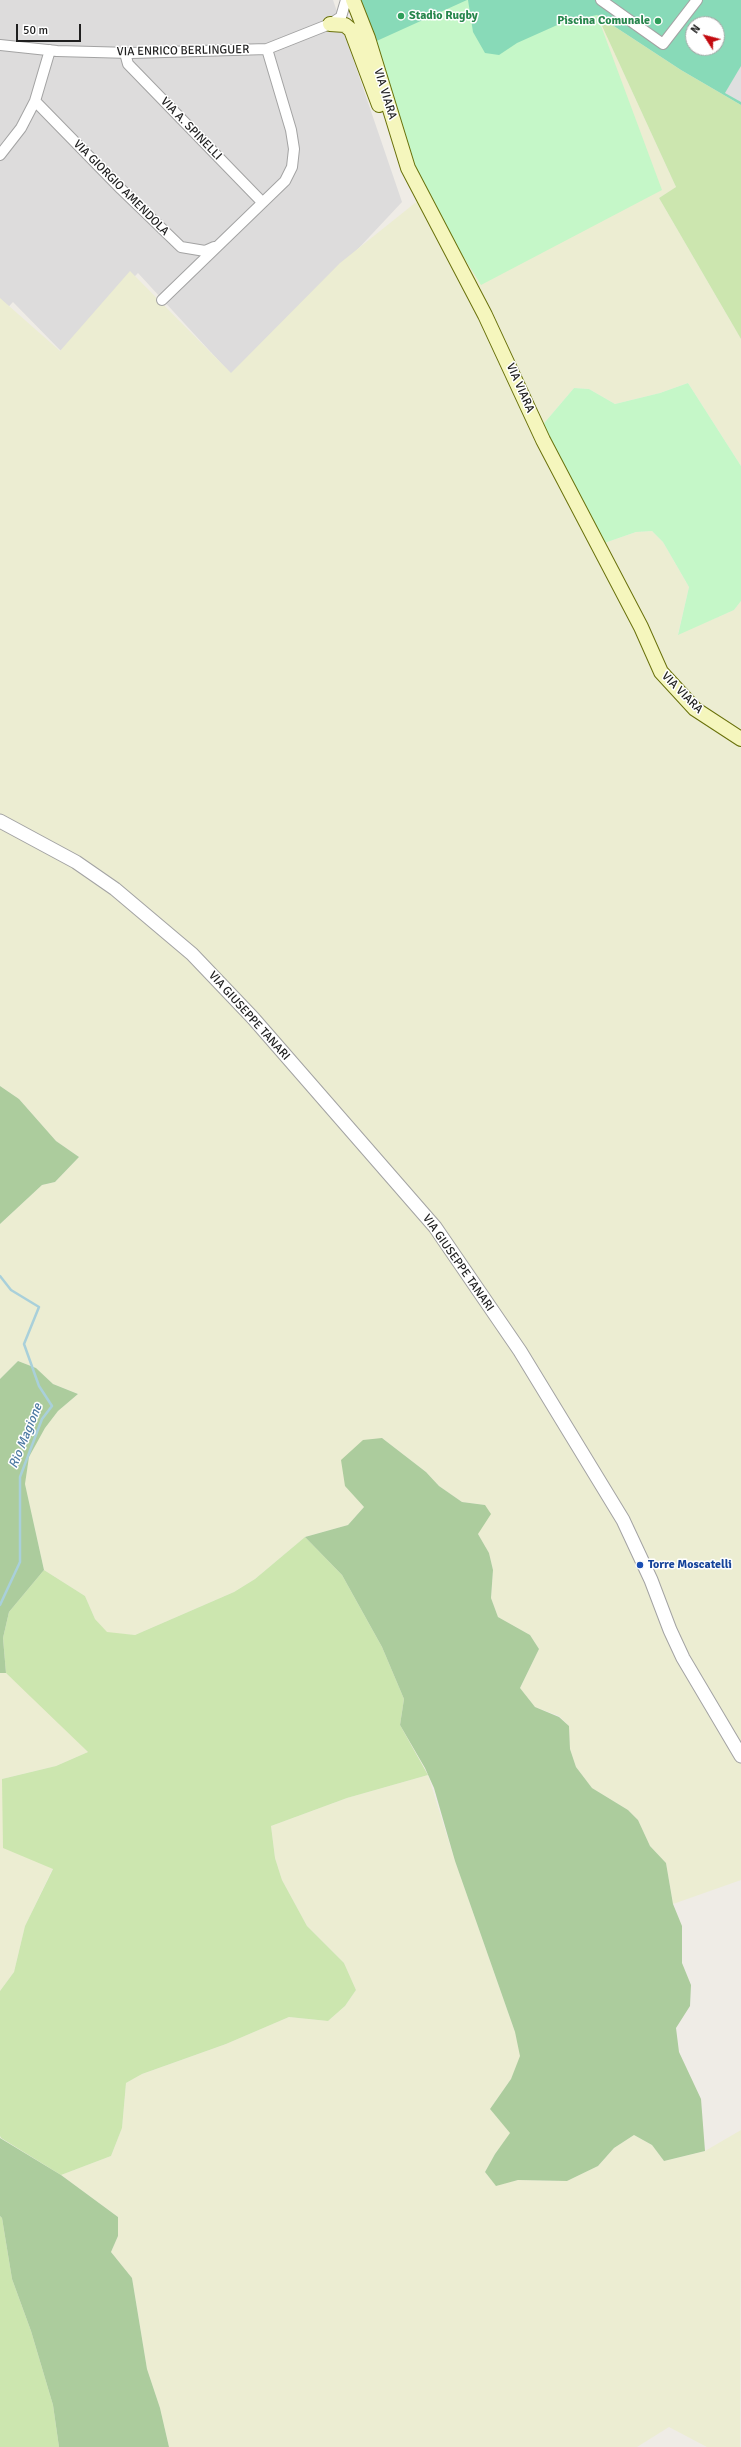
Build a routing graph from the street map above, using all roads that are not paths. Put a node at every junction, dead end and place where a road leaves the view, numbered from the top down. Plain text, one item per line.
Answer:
1 (346, 0) edge
2 (353, 0) edge
3 (601, 0) edge
4 (698, 0) edge
5 (330, 24) junction
6 (0, 46) edge
7 (267, 49) junction
8 (50, 50) junction
9 (125, 53) junction
10 (35, 101) junction
11 (397, 133) junction
12 (0, 155) edge
13 (262, 202) junction
14 (218, 245) junction
15 (162, 300) dead end
16 (741, 740) edge
17 (0, 821) edge
18 (741, 1756) edge

1 - 5 street, VIA ENRICO BERLINGUER
2 - 11 main road, VIA VIARA
3 - 4 street
5 - 7 street, VIA ENRICO BERLINGUER
5 - 11 main road
6 - 8 street, VIA ENRICO BERLINGUER
7 - 9 street, VIA ENRICO BERLINGUER
7 - 13 street, VIA GIORGIO AMENDOLA
8 - 9 street, VIA ENRICO BERLINGUER
8 - 10 street
9 - 13 street, VIA A. SPINELLI
10 - 12 street
10 - 14 street, VIA GIORGIO AMENDOLA
11 - 16 main road, VIA VIARA
13 - 14 street, VIA GIORGIO AMENDOLA
14 - 15 street, VIA GIORGIO AMENDOLA
17 - 18 street, VIA GIUSEPPE TANARI

